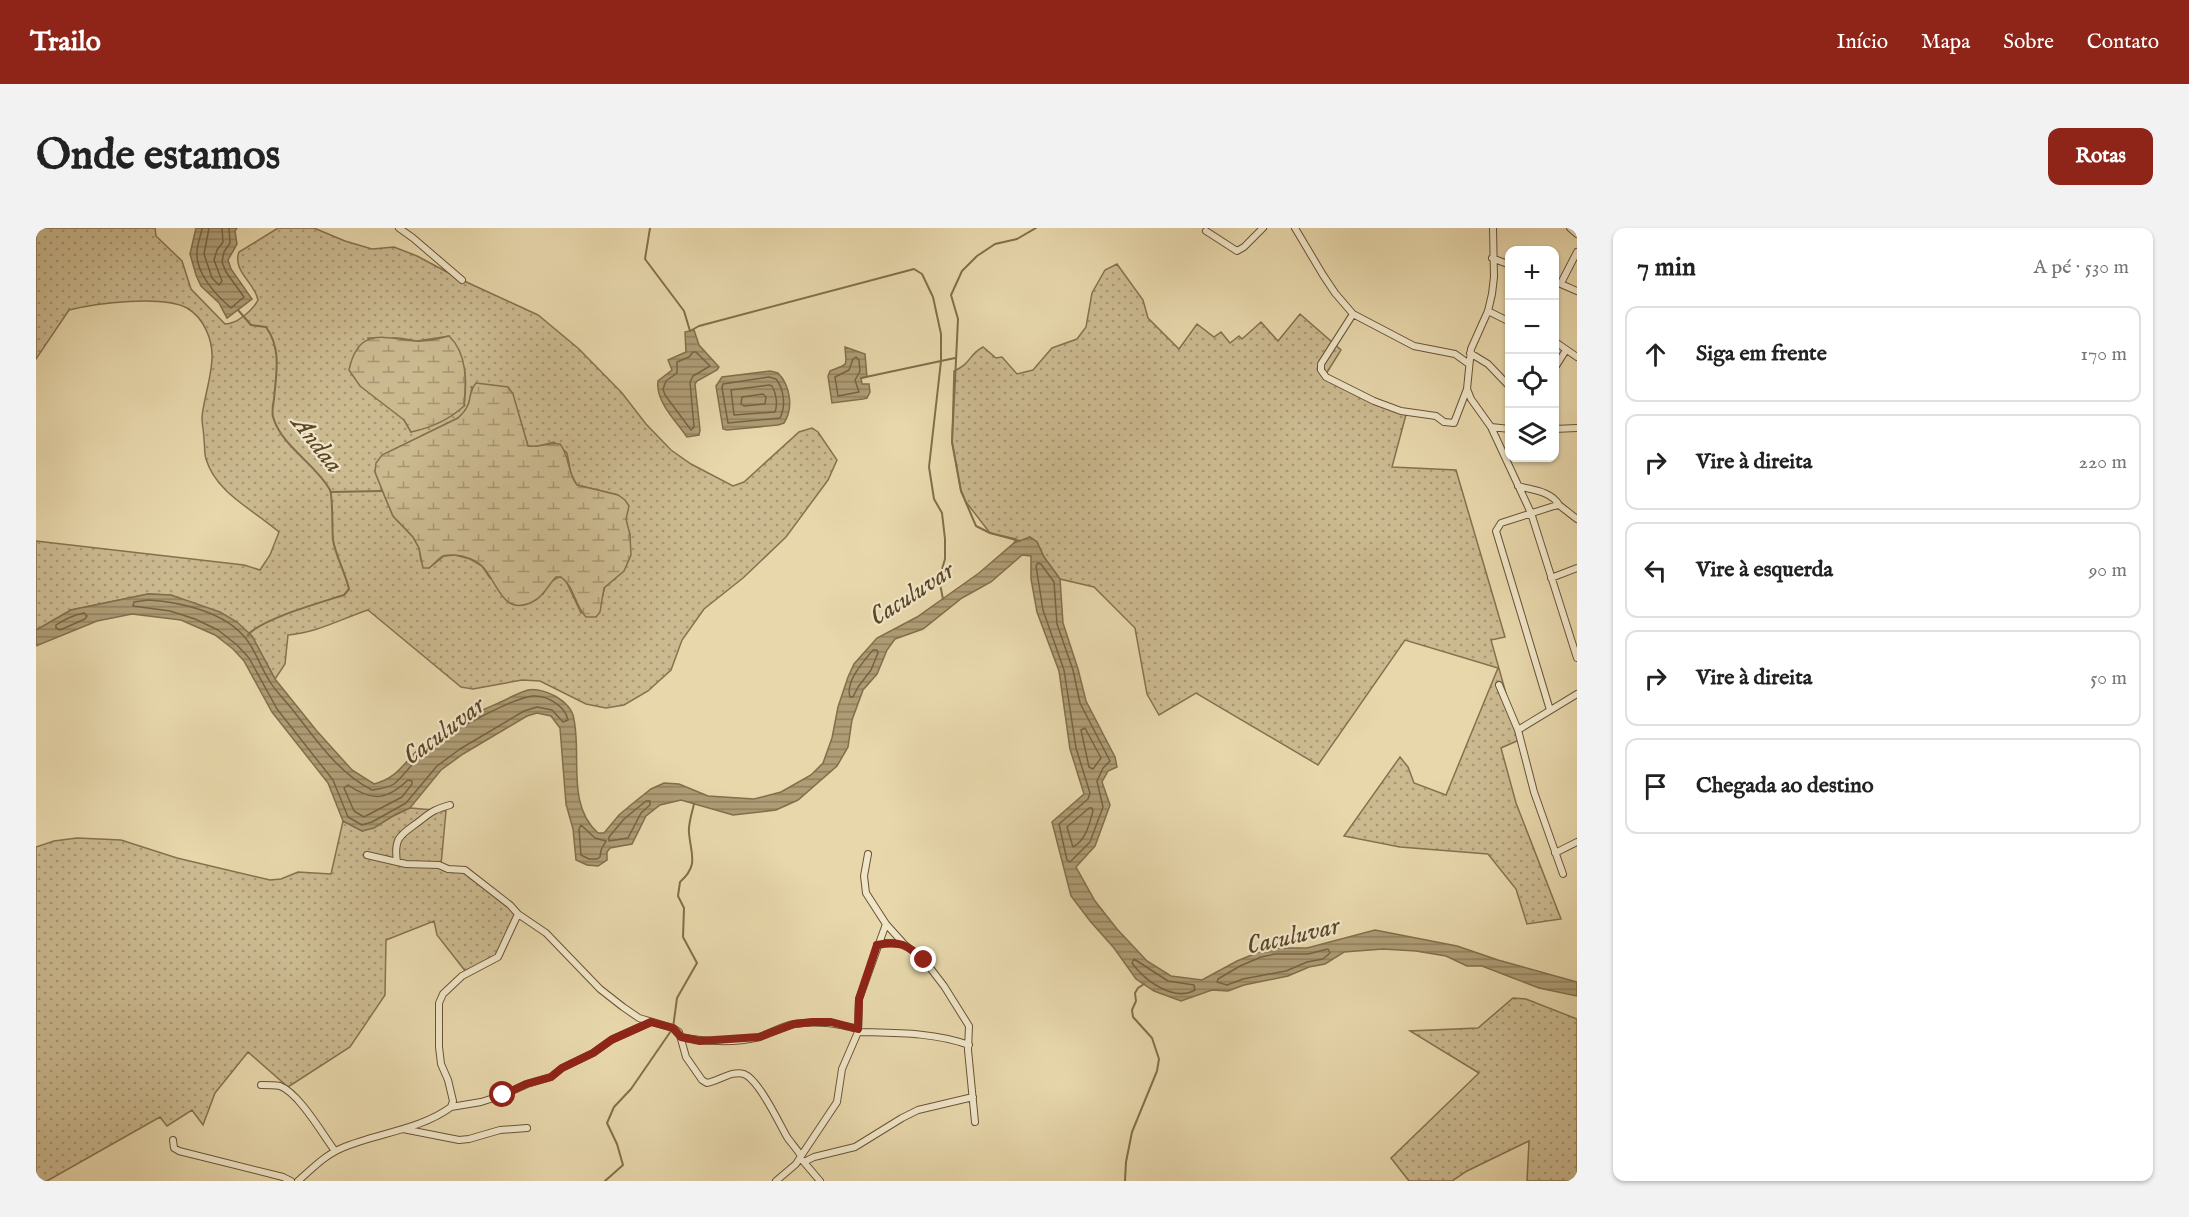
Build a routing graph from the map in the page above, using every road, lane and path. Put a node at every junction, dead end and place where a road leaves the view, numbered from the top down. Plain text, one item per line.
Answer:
1 (399, 228) edge
2 (1263, 228) edge
3 (1295, 228) edge
4 (1493, 228) edge
5 (1570, 228) edge
6 (1206, 231) dead end
7 (1577, 234) edge
8 (1577, 252) edge
9 (1492, 258) junction
10 (1505, 263) edge
11 (462, 280) dead end
12 (1559, 280) edge
13 (1559, 282) edge
14 (1577, 291) edge
15 (1488, 311) junction
16 (1353, 314) junction
17 (1505, 320) edge
18 (1559, 345) edge
19 (1566, 350) junction
20 (1471, 351) junction
21 (1455, 354) junction
22 (1577, 357) edge
23 (1559, 361) edge
24 (1469, 364) junction
25 (1505, 383) edge
26 (1467, 389) junction
27 (1491, 427) junction
28 (1577, 428) edge
29 (1505, 429) edge
30 (1559, 429) edge
31 (1518, 486) junction
32 (1559, 506) junction
33 (1531, 513) junction
34 (1577, 519) edge
35 (1577, 568) edge
36 (1551, 578) junction
37 (1577, 658) edge
38 (1499, 685) dead end
39 (1577, 694) edge
40 (1550, 710) junction
41 (1518, 730) junction
42 (450, 805) dead end
43 (1577, 842) edge
44 (1555, 853) junction
45 (868, 854) dead end
46 (367, 855) dead end
47 (397, 862) junction
48 (1563, 874) dead end
49 (518, 914) junction
50 (886, 924) junction
51 (904, 944) junction
52 (877, 945) junction
53 (651, 1022) junction
54 (858, 1031) junction
55 (681, 1037) junction
56 (969, 1045) junction
57 (261, 1085) dead end
58 (973, 1097) junction
59 (451, 1107) junction
60 (975, 1122) dead end
61 (527, 1128) dead end
62 (402, 1129) junction
63 (173, 1140) dead end
64 (335, 1151) junction
65 (802, 1159) junction
66 (291, 1181) edge
67 (298, 1181) edge
68 (776, 1181) edge
69 (820, 1181) edge

1 - 11 street
2 - 6 street
3 - 16 street
4 - 9 street
5 - 7 street
8 - 12 street
9 - 10 street
9 - 15 street
13 - 14 street
15 - 17 street
15 - 20 street
16 - 21 street
16 - 26 street
18 - 19 street
19 - 22 street
19 - 23 street
20 - 21 street
20 - 24 street
20 - 25 street
21 - 24 street
24 - 26 street
26 - 27 street
27 - 29 street
27 - 31 street
28 - 30 street
31 - 32 street
31 - 33 street
32 - 33 street
32 - 34 street
33 - 36 street
33 - 40 street
35 - 36 street
36 - 37 street
38 - 41 street
39 - 40 street
40 - 41 street
41 - 44 street
42 - 47 street
43 - 44 street
44 - 48 street
45 - 50 street
46 - 47 street
47 - 49 street
49 - 53 street
49 - 59 street
50 - 51 street
50 - 52 street
51 - 52 street
51 - 56 street
52 - 54 street
53 - 55 street
53 - 59 street
54 - 55 street
54 - 56 street
54 - 65 street
55 - 65 street
56 - 58 street
57 - 64 street
58 - 60 street
58 - 65 street
59 - 62 street
61 - 62 street
62 - 64 street
63 - 66 street
64 - 67 street
65 - 68 street
65 - 69 street

